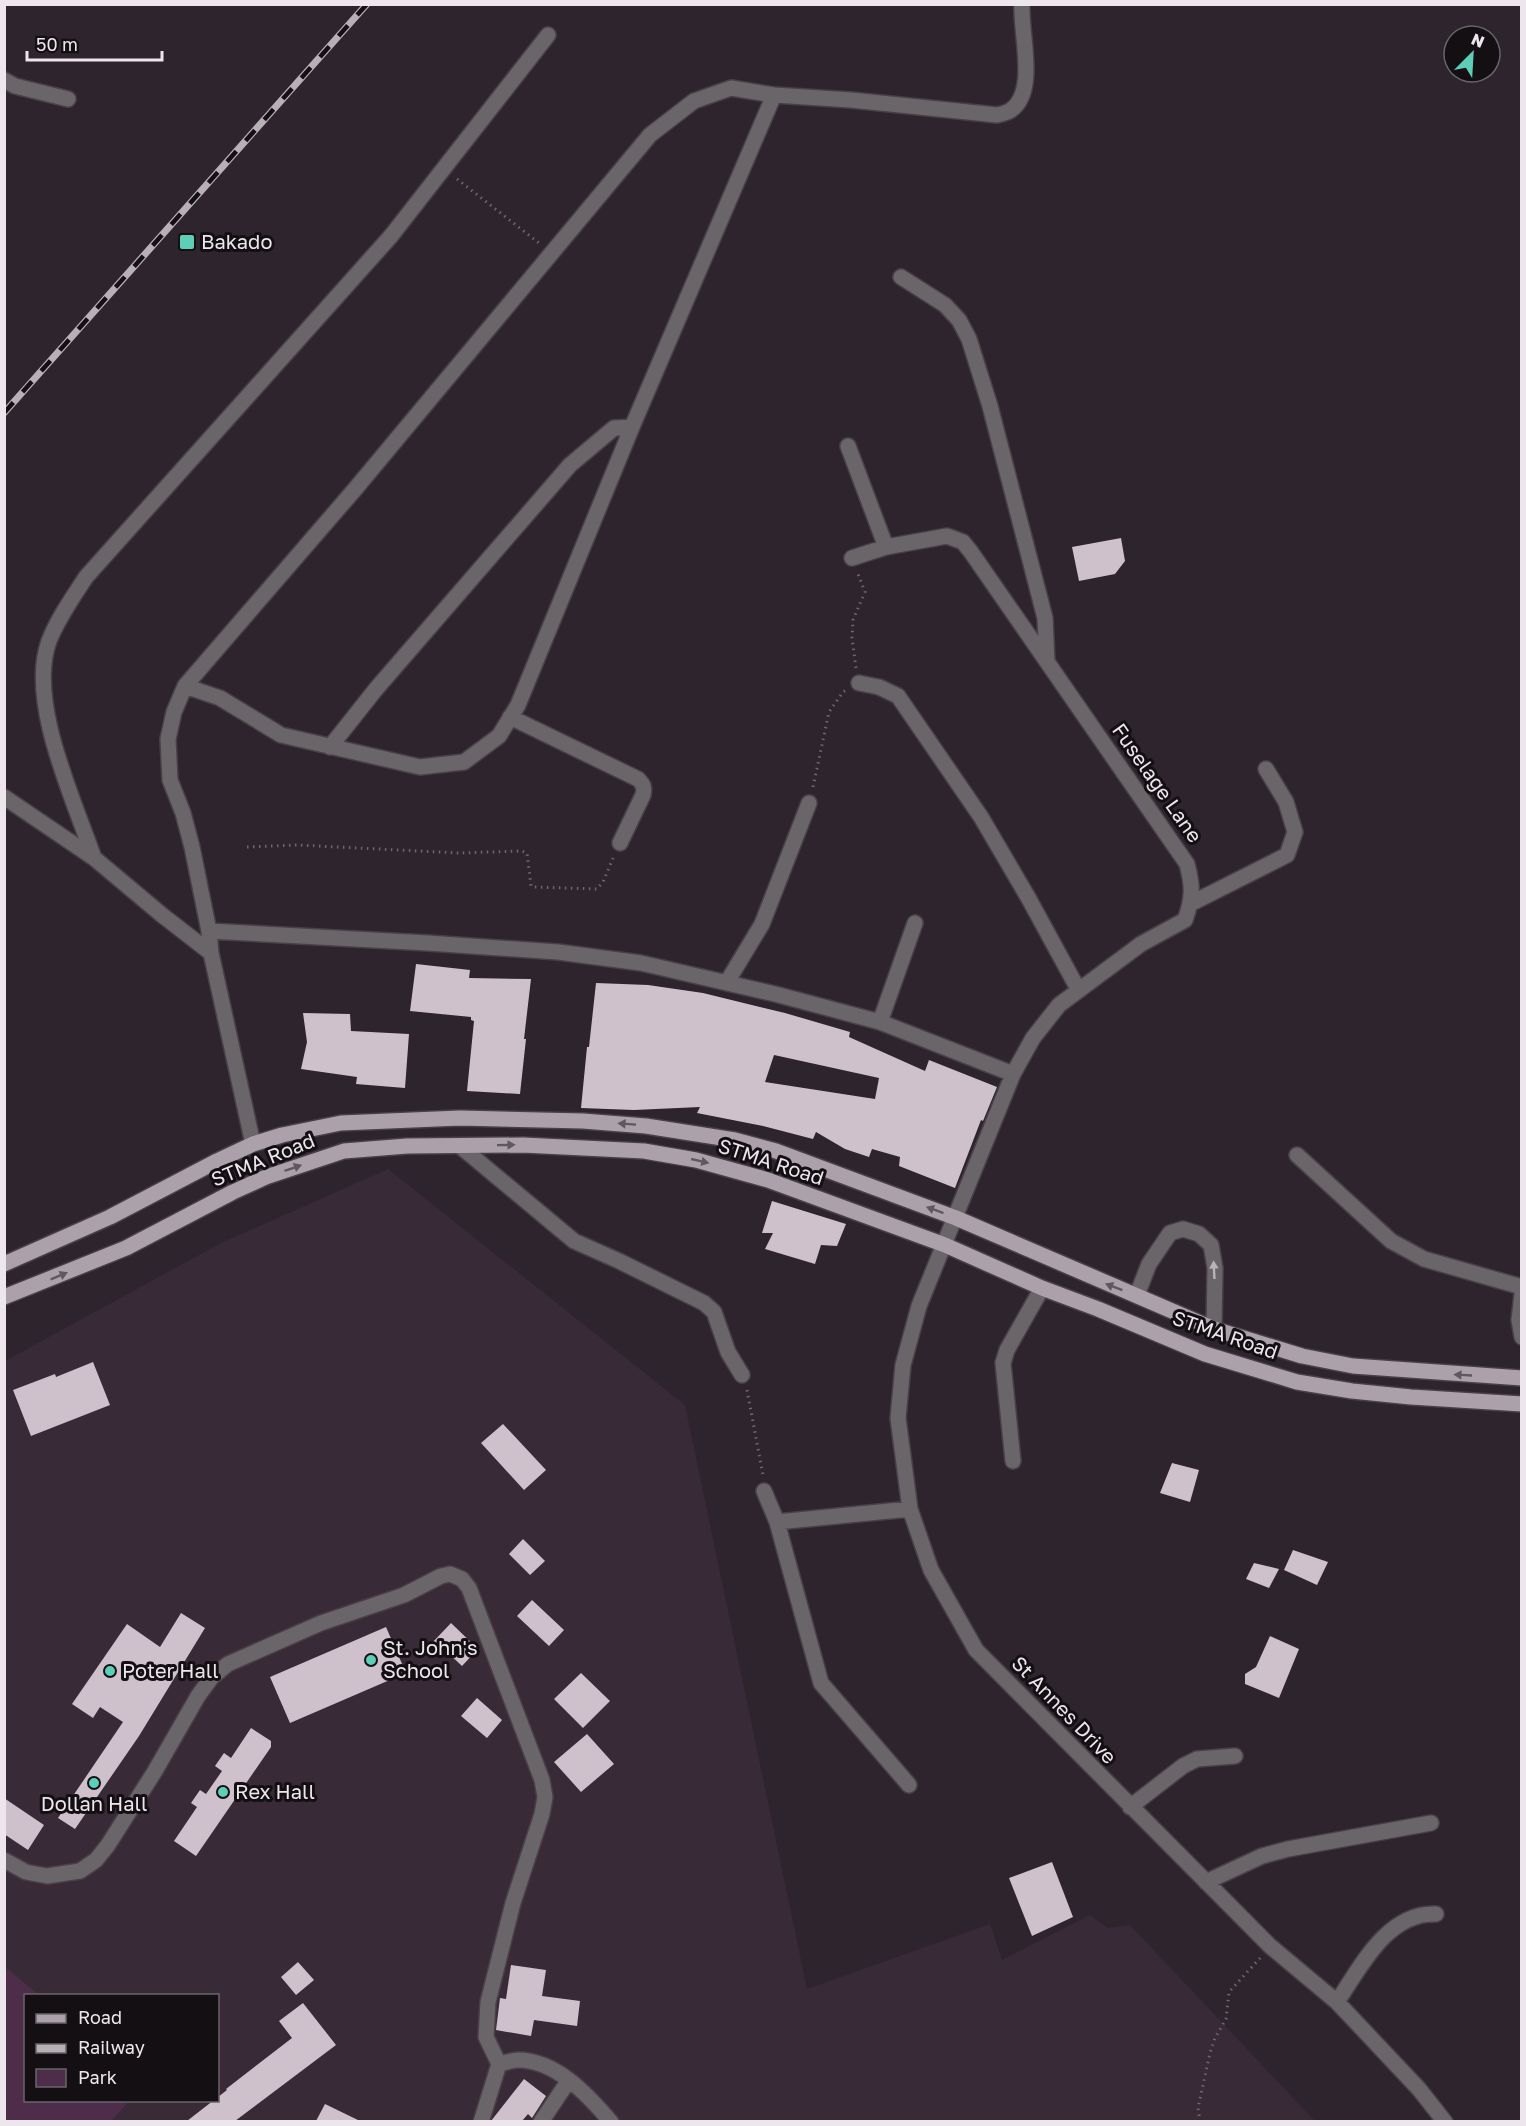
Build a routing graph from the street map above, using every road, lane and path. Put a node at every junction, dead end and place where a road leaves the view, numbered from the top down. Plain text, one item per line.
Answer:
1 (1022, 4) edge
2 (548, 35) dead end
3 (4, 80) edge
4 (774, 95) junction
5 (68, 99) dead end
6 (443, 169) junction
7 (553, 253) junction
8 (901, 278) dead end
9 (632, 427) junction
10 (848, 446) dead end
11 (886, 547) junction
12 (852, 558) joint
13 (1047, 661) junction
14 (860, 683) junction
15 (185, 686) junction
16 (510, 717) junction
17 (330, 747) junction
18 (1266, 769) dead end
19 (4, 796) edge
20 (809, 803) joint
21 (620, 843) joint
22 (247, 847) dead end
23 (94, 858) junction
24 (1191, 904) junction
25 (915, 923) dead end
26 (209, 931) junction
27 (211, 953) junction
28 (727, 982) junction
29 (1078, 989) junction
30 (880, 1022) junction
31 (1013, 1074) junction
32 (253, 1144) junction
33 (460, 1146) junction
34 (1297, 1155) dead end
35 (956, 1218) junction
36 (945, 1245) junction
37 (4, 1264) edge
38 (1521, 1287) edge
39 (1042, 1288) junction
40 (1521, 1294) edge
41 (1137, 1295) junction
42 (4, 1298) edge
43 (1214, 1329) junction
44 (1521, 1338) edge
45 (742, 1374) joint
46 (1521, 1378) edge
47 (1521, 1404) edge
48 (1013, 1461) dead end
49 (764, 1491) joint
50 (910, 1509) junction
51 (777, 1522) junction
52 (1235, 1756) dead end
53 (909, 1785) dead end
54 (1130, 1807) junction
55 (1431, 1823) dead end
56 (4, 1860) edge
57 (1206, 1882) junction
58 (1436, 1914) dead end
59 (1270, 1946) junction
60 (1337, 2002) junction
61 (499, 2064) junction
62 (568, 2080) junction
63 (481, 2121) edge
64 (541, 2121) edge
65 (611, 2121) edge
66 (1200, 2121) edge
67 (1445, 2121) edge

1 - 4 street
2 - 6 street
3 - 5 street
4 - 7 street
4 - 9 street
6 - 7 path
6 - 23 street
7 - 15 street
8 - 13 street
9 - 16 street
9 - 17 street
10 - 11 street
11 - 12 street, Fuselage Lane
11 - 13 street, Fuselage Lane
12 - 14 path
13 - 24 street, Fuselage Lane
14 - 20 path
14 - 29 street
15 - 17 street
15 - 26 street
16 - 17 street
16 - 21 street
18 - 24 street
19 - 23 street
20 - 28 street
21 - 22 path
23 - 27 street
24 - 29 street
25 - 30 street
26 - 27 street
26 - 28 street
27 - 32 street
28 - 30 street
29 - 31 street
30 - 31 street
31 - 35 street
35 -> 32 main road, STMA Road
32 - 37 main road, STMA Road
33 -> 36 main road, STMA Road
42 -> 33 main road, STMA Road
33 - 45 street
34 - 38 street
35 - 36 street, St Annes Drive
41 -> 35 main road, STMA Road
36 - 39 main road, STMA Road
36 - 50 street, St Annes Drive
39 - 47 main road, STMA Road
39 - 48 street
40 - 44 street
41 - 43 main road, STMA Road
43 -> 41 street
46 -> 43 main road, STMA Road
45 - 49 path
49 - 51 street
50 - 51 street
50 - 54 street, St Annes Drive
51 - 53 street
52 - 54 street
54 - 57 street, St Annes Drive
55 - 57 street
56 - 61 street
57 - 59 street, St Annes Drive
58 - 60 street
59 - 60 street, St Annes Drive
59 - 66 path
60 - 67 street, St Annes Drive
61 - 62 street
61 - 63 street
62 - 64 street
62 - 65 street

